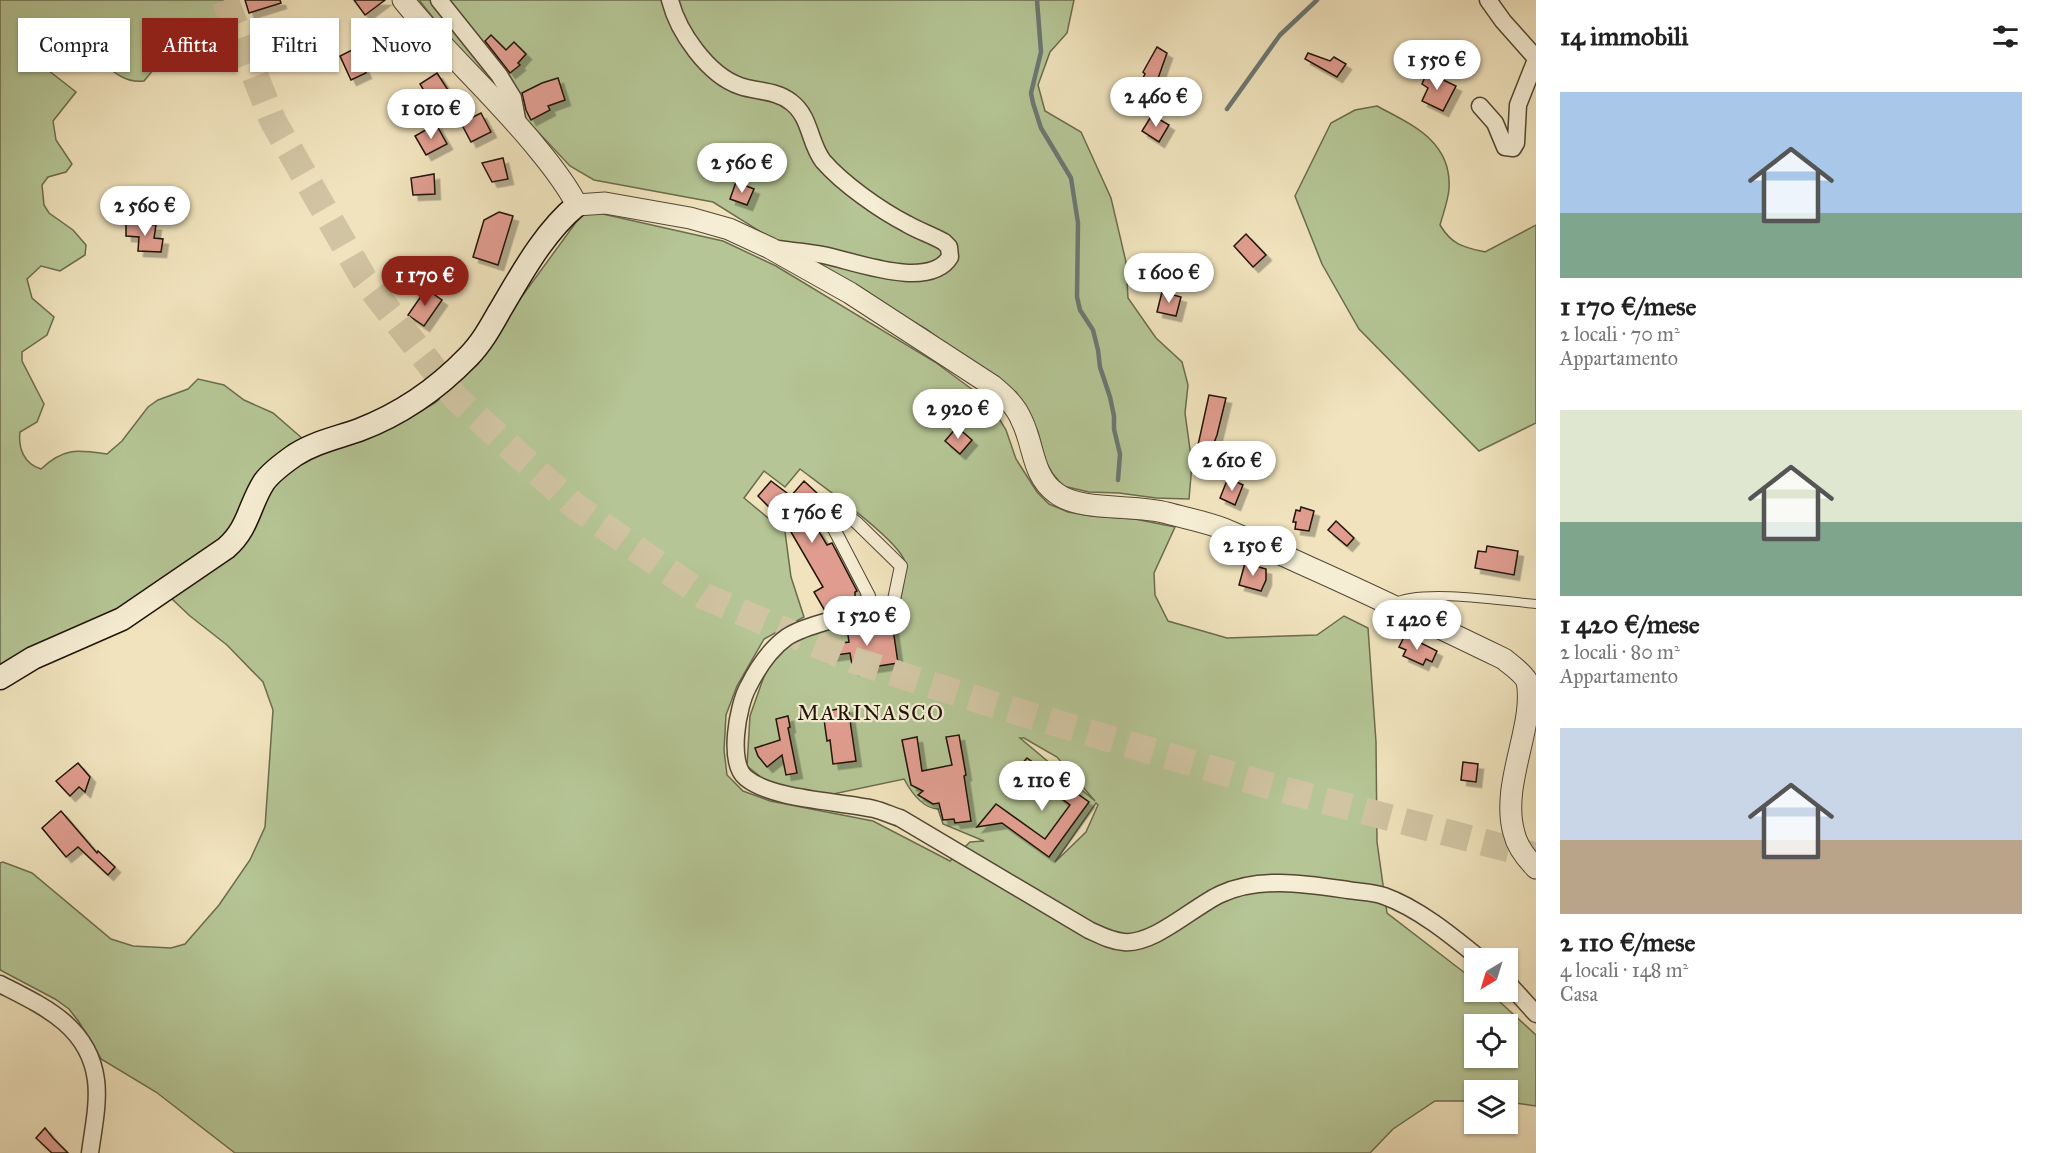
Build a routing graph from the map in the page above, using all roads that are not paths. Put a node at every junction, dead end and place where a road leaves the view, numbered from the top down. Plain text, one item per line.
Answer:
1 (403, 0) edge
2 (439, 0) edge
3 (670, 0) edge
4 (1488, 0) edge
5 (1480, 106) dead end
6 (518, 124) junction
7 (577, 205) junction
8 (770, 248) junction
9 (1536, 604) edge
10 (1392, 605) junction
11 (852, 616) junction
12 (0, 678) edge
13 (1536, 868) edge
14 (1466, 948) edge
15 (0, 984) edge
16 (1518, 994) edge
17 (1536, 1014) edge
18 (90, 1153) edge

1 - 6 street
2 - 6 street
3 - 8 street
4 - 5 street
6 - 7 street
7 - 8 street
7 - 12 main road
8 - 10 street
9 - 10 lane
10 - 13 street
11 - 11 street
11 - 14 street
15 - 18 street
16 - 17 street

